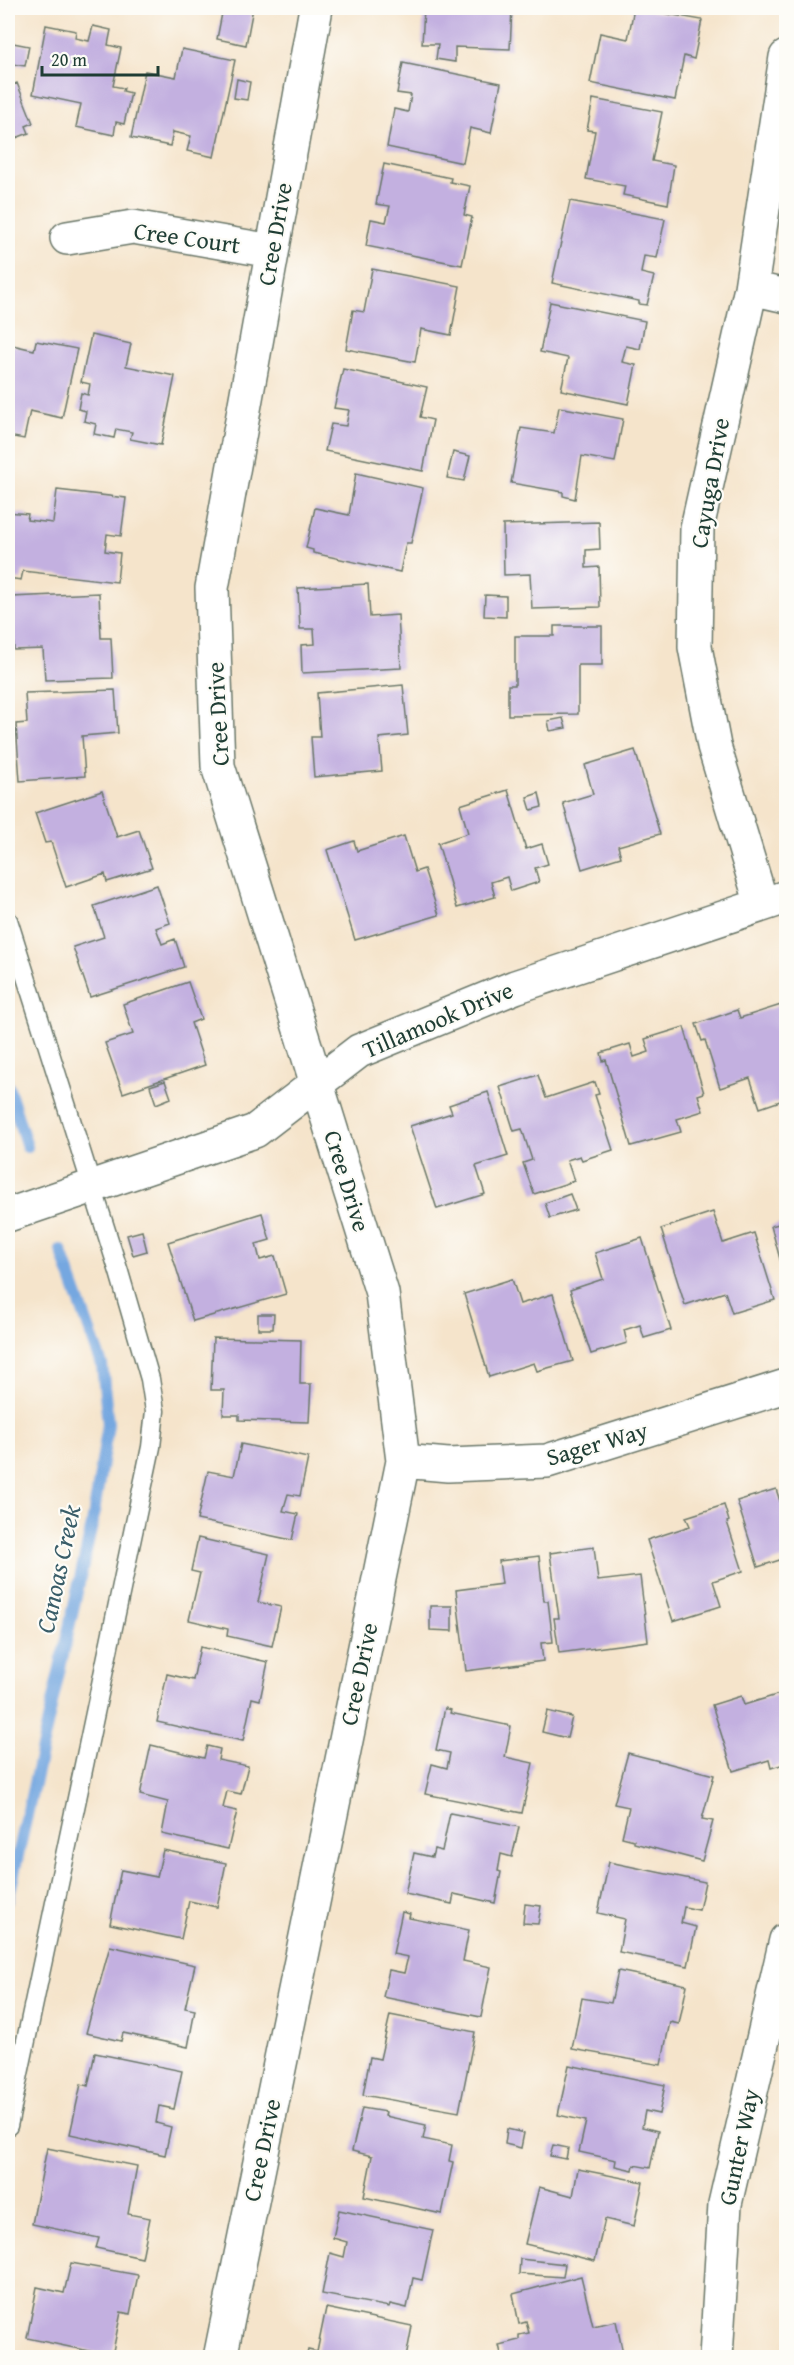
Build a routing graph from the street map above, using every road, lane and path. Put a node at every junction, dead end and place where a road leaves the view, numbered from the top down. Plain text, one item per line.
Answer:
1 (316, 8) edge
2 (786, 57) edge
3 (67, 238) dead end
4 (272, 251) junction
5 (751, 288) junction
6 (786, 296) edge
7 (774, 901) edge
8 (8, 920) edge
9 (317, 1083) junction
10 (91, 1186) junction
11 (8, 1215) edge
12 (786, 1386) edge
13 (403, 1461) junction
14 (786, 1940) edge
15 (8, 2126) edge
16 (220, 2358) edge
17 (716, 2358) edge

1 - 4 street, Cree Drive
2 - 5 street, Cayuga Drive
3 - 4 street, Cree Court
4 - 9 street, Cree Drive
5 - 6 street
5 - 7 street, Cayuga Drive
7 - 9 street, Tillamook Drive
8 - 10 lane
9 - 10 street, Tillamook Drive
9 - 13 street, Cree Drive
10 - 11 street, Tillamook Drive
10 - 15 lane
12 - 13 street, Sager Way
13 - 16 street, Cree Drive
14 - 17 street, Gunter Way

